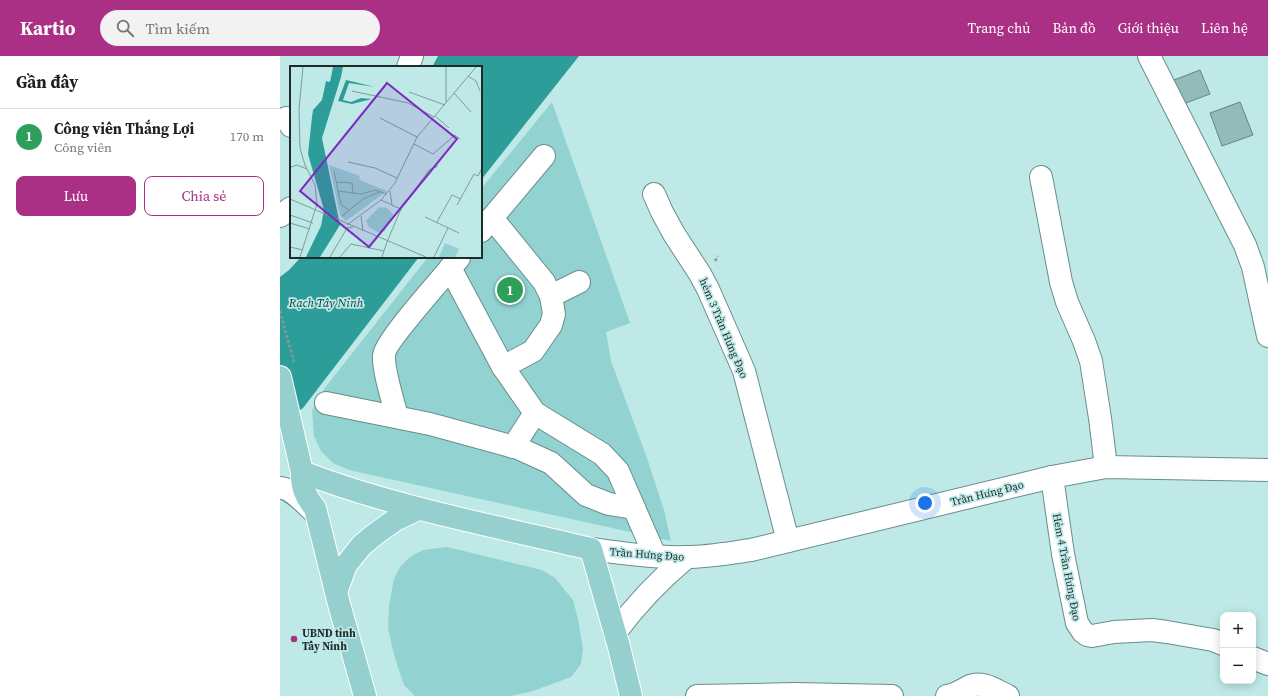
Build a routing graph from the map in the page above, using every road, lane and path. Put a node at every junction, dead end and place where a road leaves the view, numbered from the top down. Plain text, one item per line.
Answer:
1 (412, 56) edge
2 (1149, 56) edge
3 (408, 66) edge
4 (544, 156) dead end
5 (1041, 177) dead end
6 (654, 194) dead end
7 (290, 209) edge
8 (280, 216) edge
9 (486, 225) edge
10 (455, 263) edge
11 (579, 282) dead end
12 (551, 296) junction
13 (1268, 336) edge
14 (504, 367) junction
15 (280, 377) edge
16 (326, 403) dead end
17 (534, 413) junction
18 (397, 418) junction
19 (514, 447) junction
20 (301, 464) junction
21 (1106, 466) junction
22 (1268, 470) edge
23 (1052, 477) junction
24 (281, 488) edge
25 (634, 508) junction
26 (418, 509) junction
27 (316, 511) junction
28 (788, 541) junction
29 (591, 549) junction
30 (654, 556) junction
31 (687, 557) junction
32 (336, 592) junction
33 (615, 633) junction
34 (1220, 643) edge
35 (1256, 659) edge
36 (1268, 664) edge
37 (365, 696) edge
38 (631, 696) edge
39 (697, 696) edge
40 (892, 696) edge
41 (947, 696) edge
42 (1008, 696) edge

1 - 3 street
2 - 13 street
4 - 9 street
5 - 21 street
6 - 28 street, hẻm 3 Trần Hưng Đạo
7 - 8 street
9 - 12 street
10 - 14 street
10 - 18 street
11 - 12 street
12 - 14 street
14 - 17 street
15 - 20 main road
16 - 18 street
17 - 19 street
17 - 25 street
18 - 19 street
19 - 25 street
20 - 24 street
20 - 26 main road, Trần Hưng Đạo
20 - 27 main road
21 - 22 street, Trần Hưng Đạo
21 - 23 street, Trần Hưng Đạo
23 - 28 street, Trần Hưng Đạo
23 - 34 street, Hẻm 4 Trần Hưng Đạo
24 - 27 street
25 - 30 street
26 - 29 main road, Trần Hưng Đạo
26 - 32 main road
27 - 32 main road
28 - 31 street, Trần Hưng Đạo
29 - 30 street, Trần Hưng Đạo
29 - 33 main road, Trần Hưng Đạo
30 - 31 street, Trần Hưng Đạo
31 - 33 street
32 - 37 main road
33 - 38 main road, Trần Hưng Đạo
35 - 36 street
39 - 40 street
41 - 42 street

